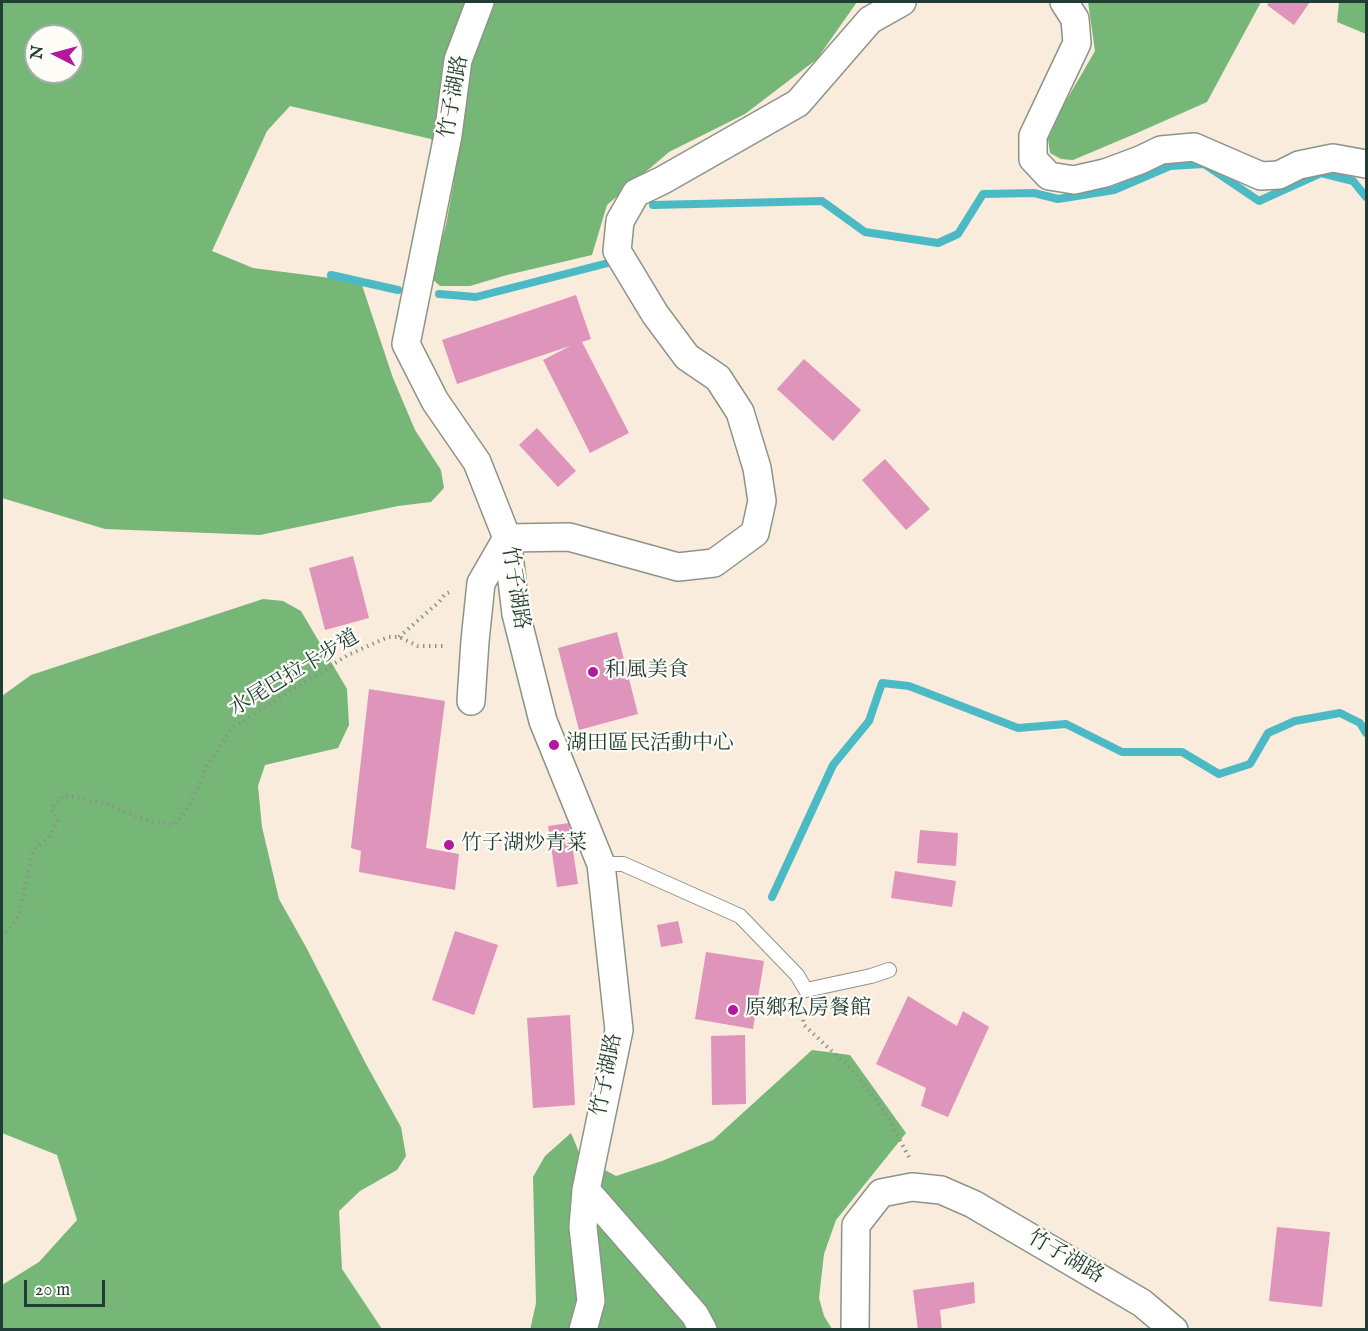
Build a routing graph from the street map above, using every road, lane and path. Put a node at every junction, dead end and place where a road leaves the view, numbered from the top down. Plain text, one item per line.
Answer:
1 (480, 2) edge
2 (902, 2) edge
3 (1064, 2) edge
4 (1366, 164) edge
5 (507, 538) junction
6 (481, 583) junction
7 (399, 637) junction
8 (475, 641) junction
9 (471, 701) dead end
10 (601, 864) junction
11 (2, 937) edge
12 (889, 970) dead end
13 (806, 990) junction
14 (917, 1161) dead end
15 (586, 1190) junction
16 (583, 1329) edge
17 (703, 1329) edge
18 (855, 1329) edge
19 (1174, 1329) edge

1 - 5 street, 竹子湖路
2 - 5 street
3 - 4 street
5 - 6 street
5 - 10 street, 竹子湖路
6 - 7 path
6 - 8 street
7 - 8 path
7 - 11 path, 水尾巴拉卡步道
8 - 9 street
10 - 13 lane
10 - 15 street, 竹子湖路
12 - 13 lane
13 - 14 path
15 - 16 street, 竹子湖路
15 - 17 street
18 - 19 street, 竹子湖路

